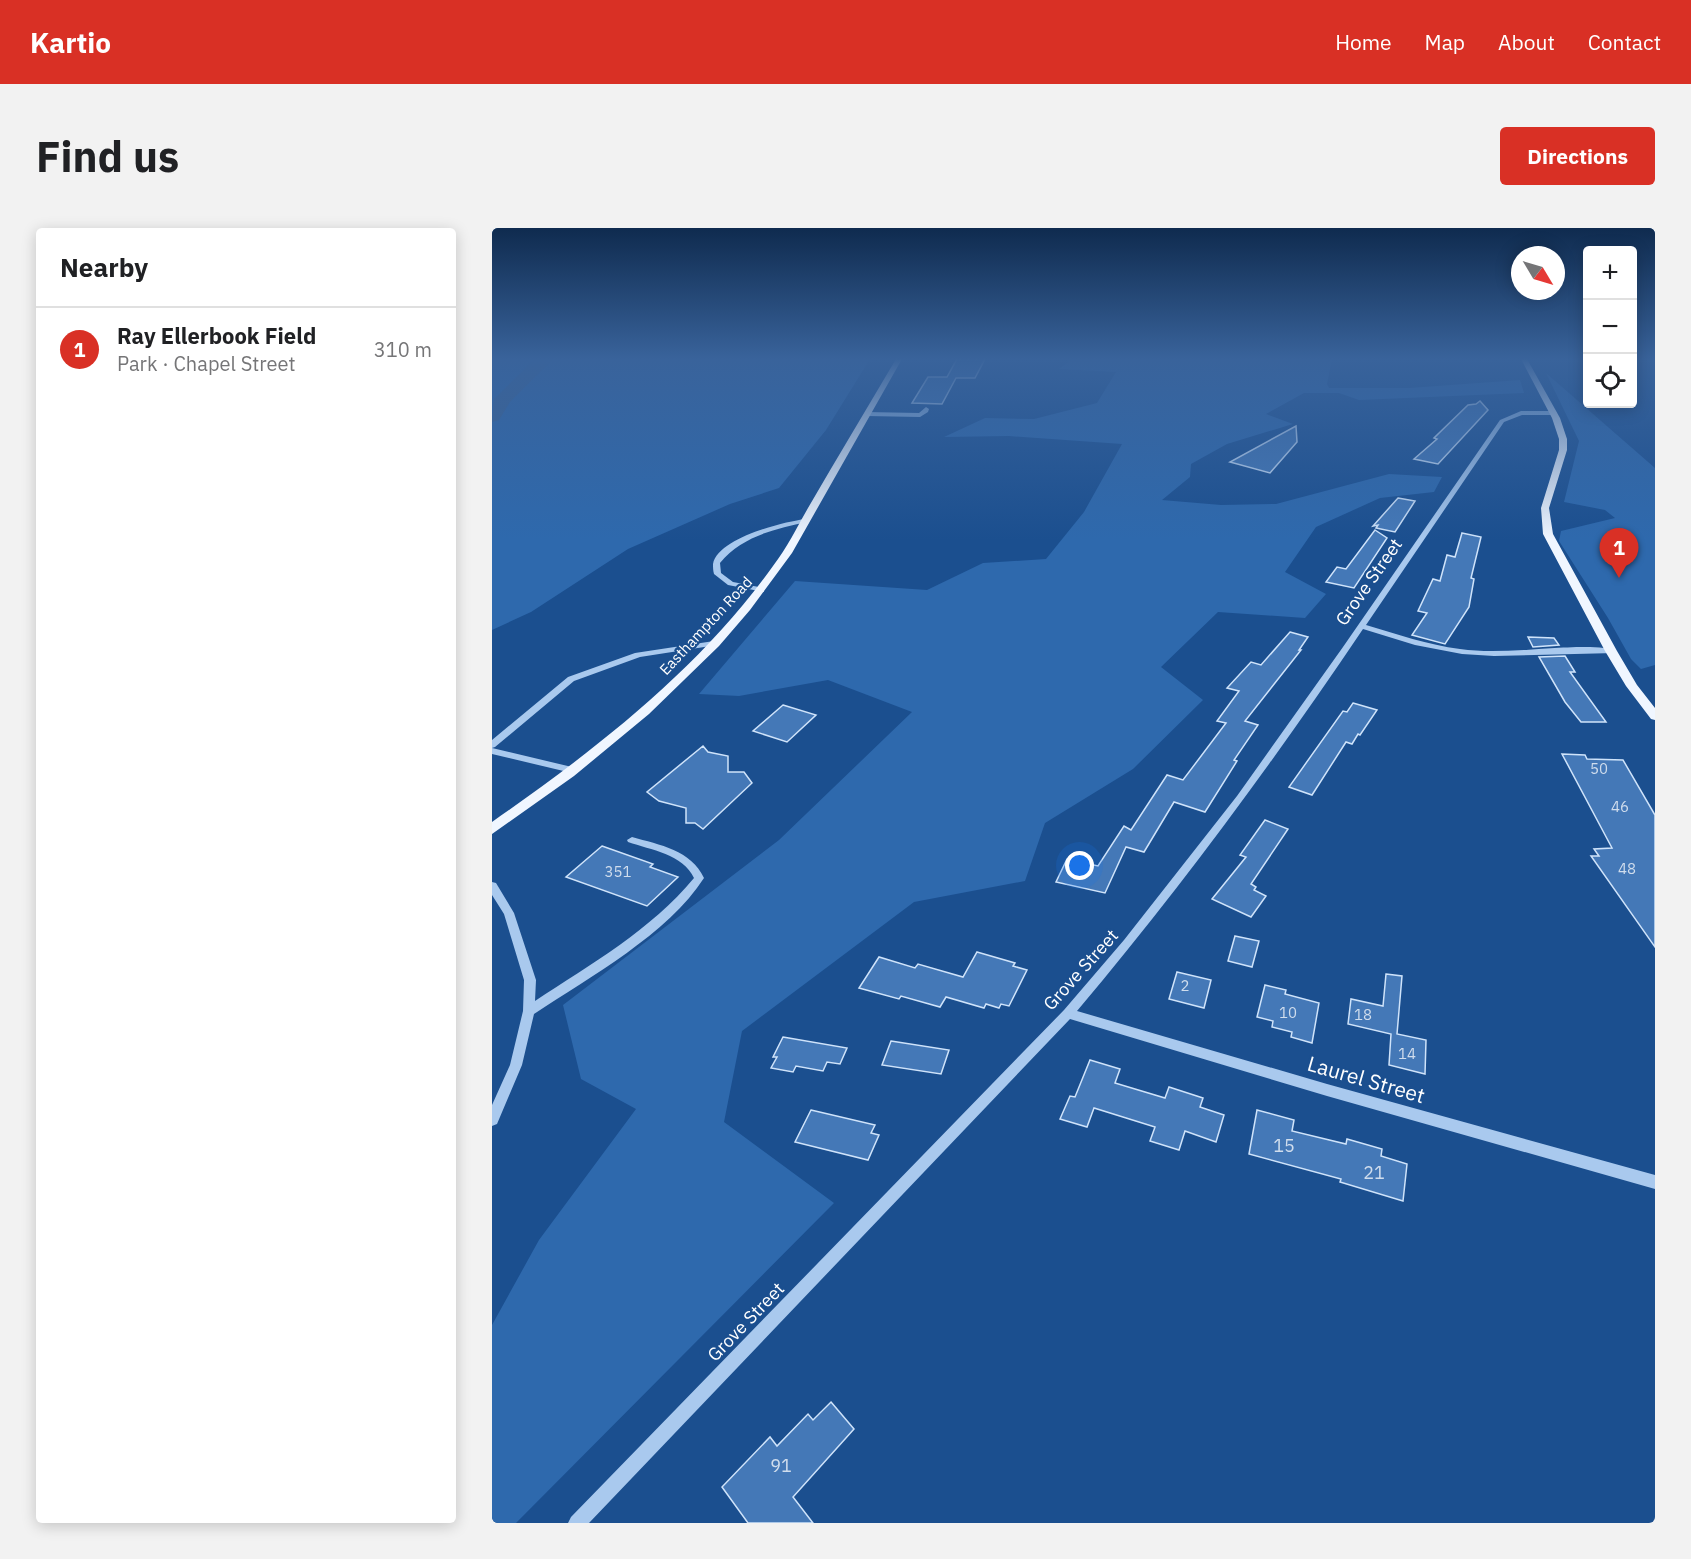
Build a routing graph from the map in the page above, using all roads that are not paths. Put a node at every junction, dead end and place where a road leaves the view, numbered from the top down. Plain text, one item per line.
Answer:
1 (864, 419) edge
2 (1506, 419) edge
3 (1556, 419) edge
4 (805, 521) junction
5 (761, 590) junction
6 (1360, 626) junction
7 (714, 643) junction
8 (1611, 651) junction
9 (1655, 716) edge
10 (492, 745) edge
11 (492, 751) edge
12 (572, 770) junction
13 (492, 830) edge
14 (632, 840) dead end
15 (492, 886) edge
16 (529, 1011) junction
17 (1068, 1013) junction
18 (492, 1120) edge
19 (1655, 1182) edge
20 (577, 1523) edge

1 - 4 main road, Easthampton Road
2 - 6 street, Grove Street
3 - 8 main road
4 - 5 main road, Easthampton Road
4 - 5 street
5 - 7 main road, Easthampton Road
6 - 8 street
6 - 17 street, Grove Street
7 - 10 street
7 - 12 main road, Easthampton Road
8 - 9 main road
11 - 12 street
12 - 13 main road, Easthampton Road
14 - 16 street
15 - 16 street
16 - 18 street
17 - 19 street, Laurel Street
17 - 20 street, Grove Street

